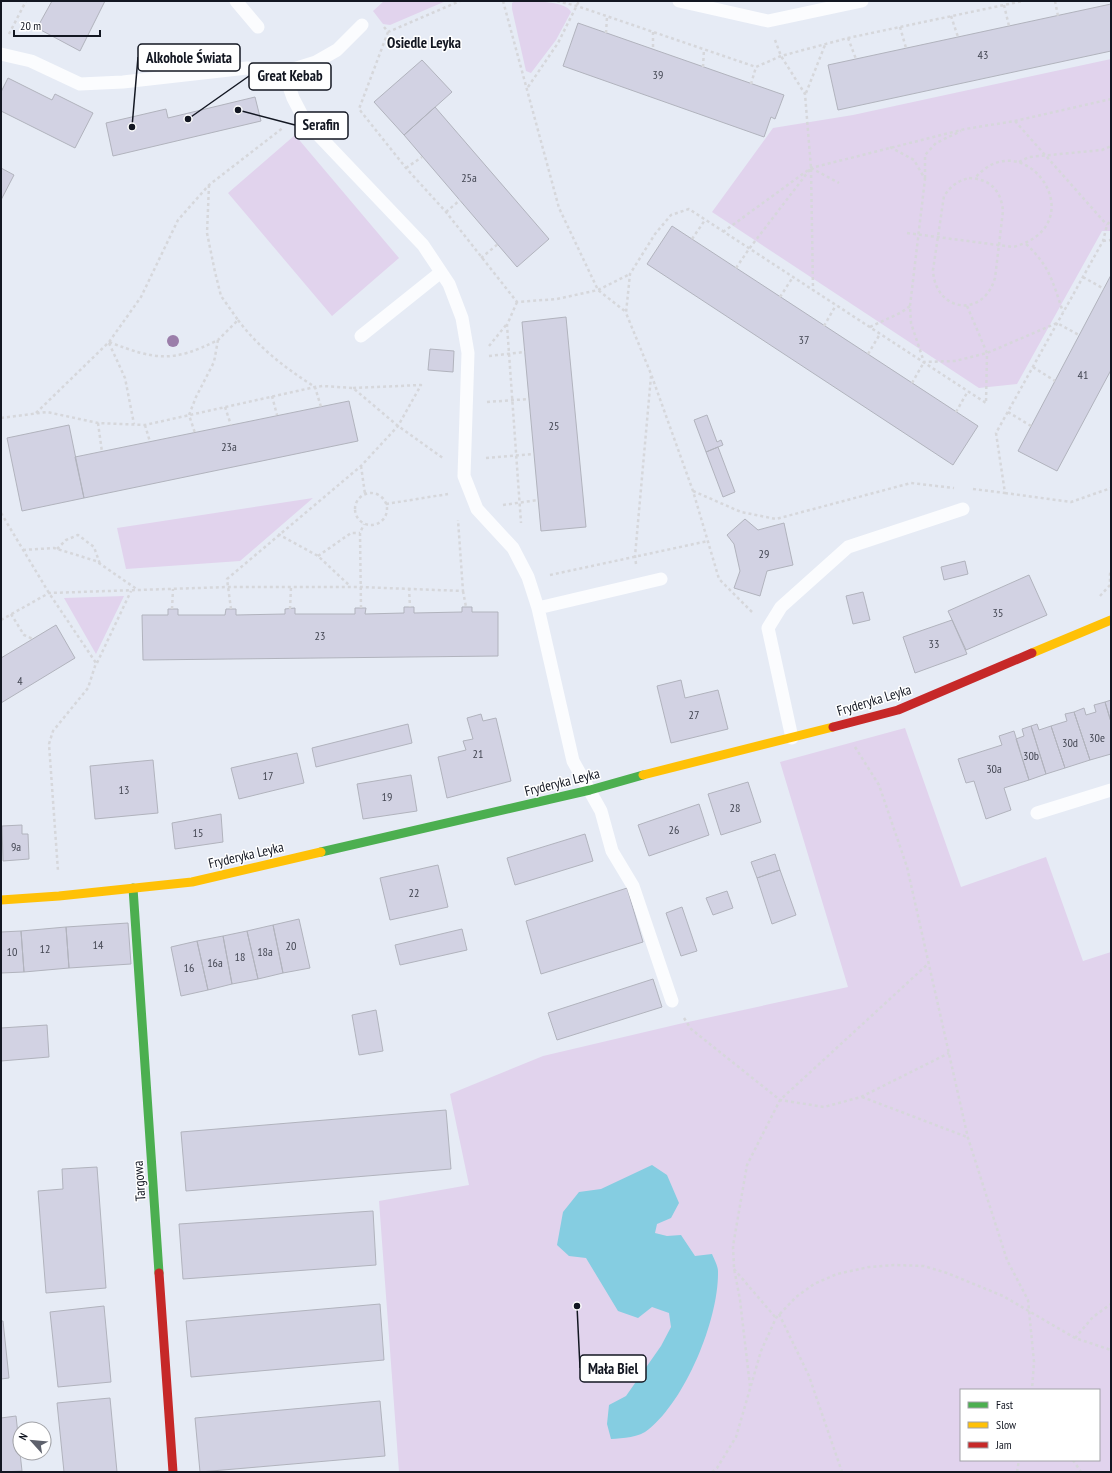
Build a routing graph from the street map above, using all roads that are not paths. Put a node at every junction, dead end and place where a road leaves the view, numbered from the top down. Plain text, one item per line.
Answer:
1 (236, 1) edge
2 (679, 1) edge
3 (862, 1) edge
4 (362, 25) dead end
5 (258, 27) dead end
6 (1, 54) edge
7 (284, 72) junction
8 (441, 272) junction
9 (361, 336) dead end
10 (963, 509) dead end
11 (661, 579) dead end
12 (538, 608) junction
13 (1111, 620) edge
14 (792, 738) junction
15 (590, 790) junction
16 (1111, 790) edge
17 (1037, 813) dead end
18 (133, 888) junction
19 (1, 900) edge
20 (672, 1001) road end
21 (173, 1472) edge

1 - 5 lane
2 - 3 lane
4 - 7 lane
6 - 7 lane
7 - 8 lane
8 - 9 lane
8 - 12 lane
10 - 14 lane
11 - 12 lane
12 - 15 lane
13 - 14 street, Fryderyka Leyka
14 - 15 street, Fryderyka Leyka
15 - 18 street, Fryderyka Leyka
15 - 20 lane
16 - 17 lane
18 - 19 street, Fryderyka Leyka
18 - 21 street, Targowa

